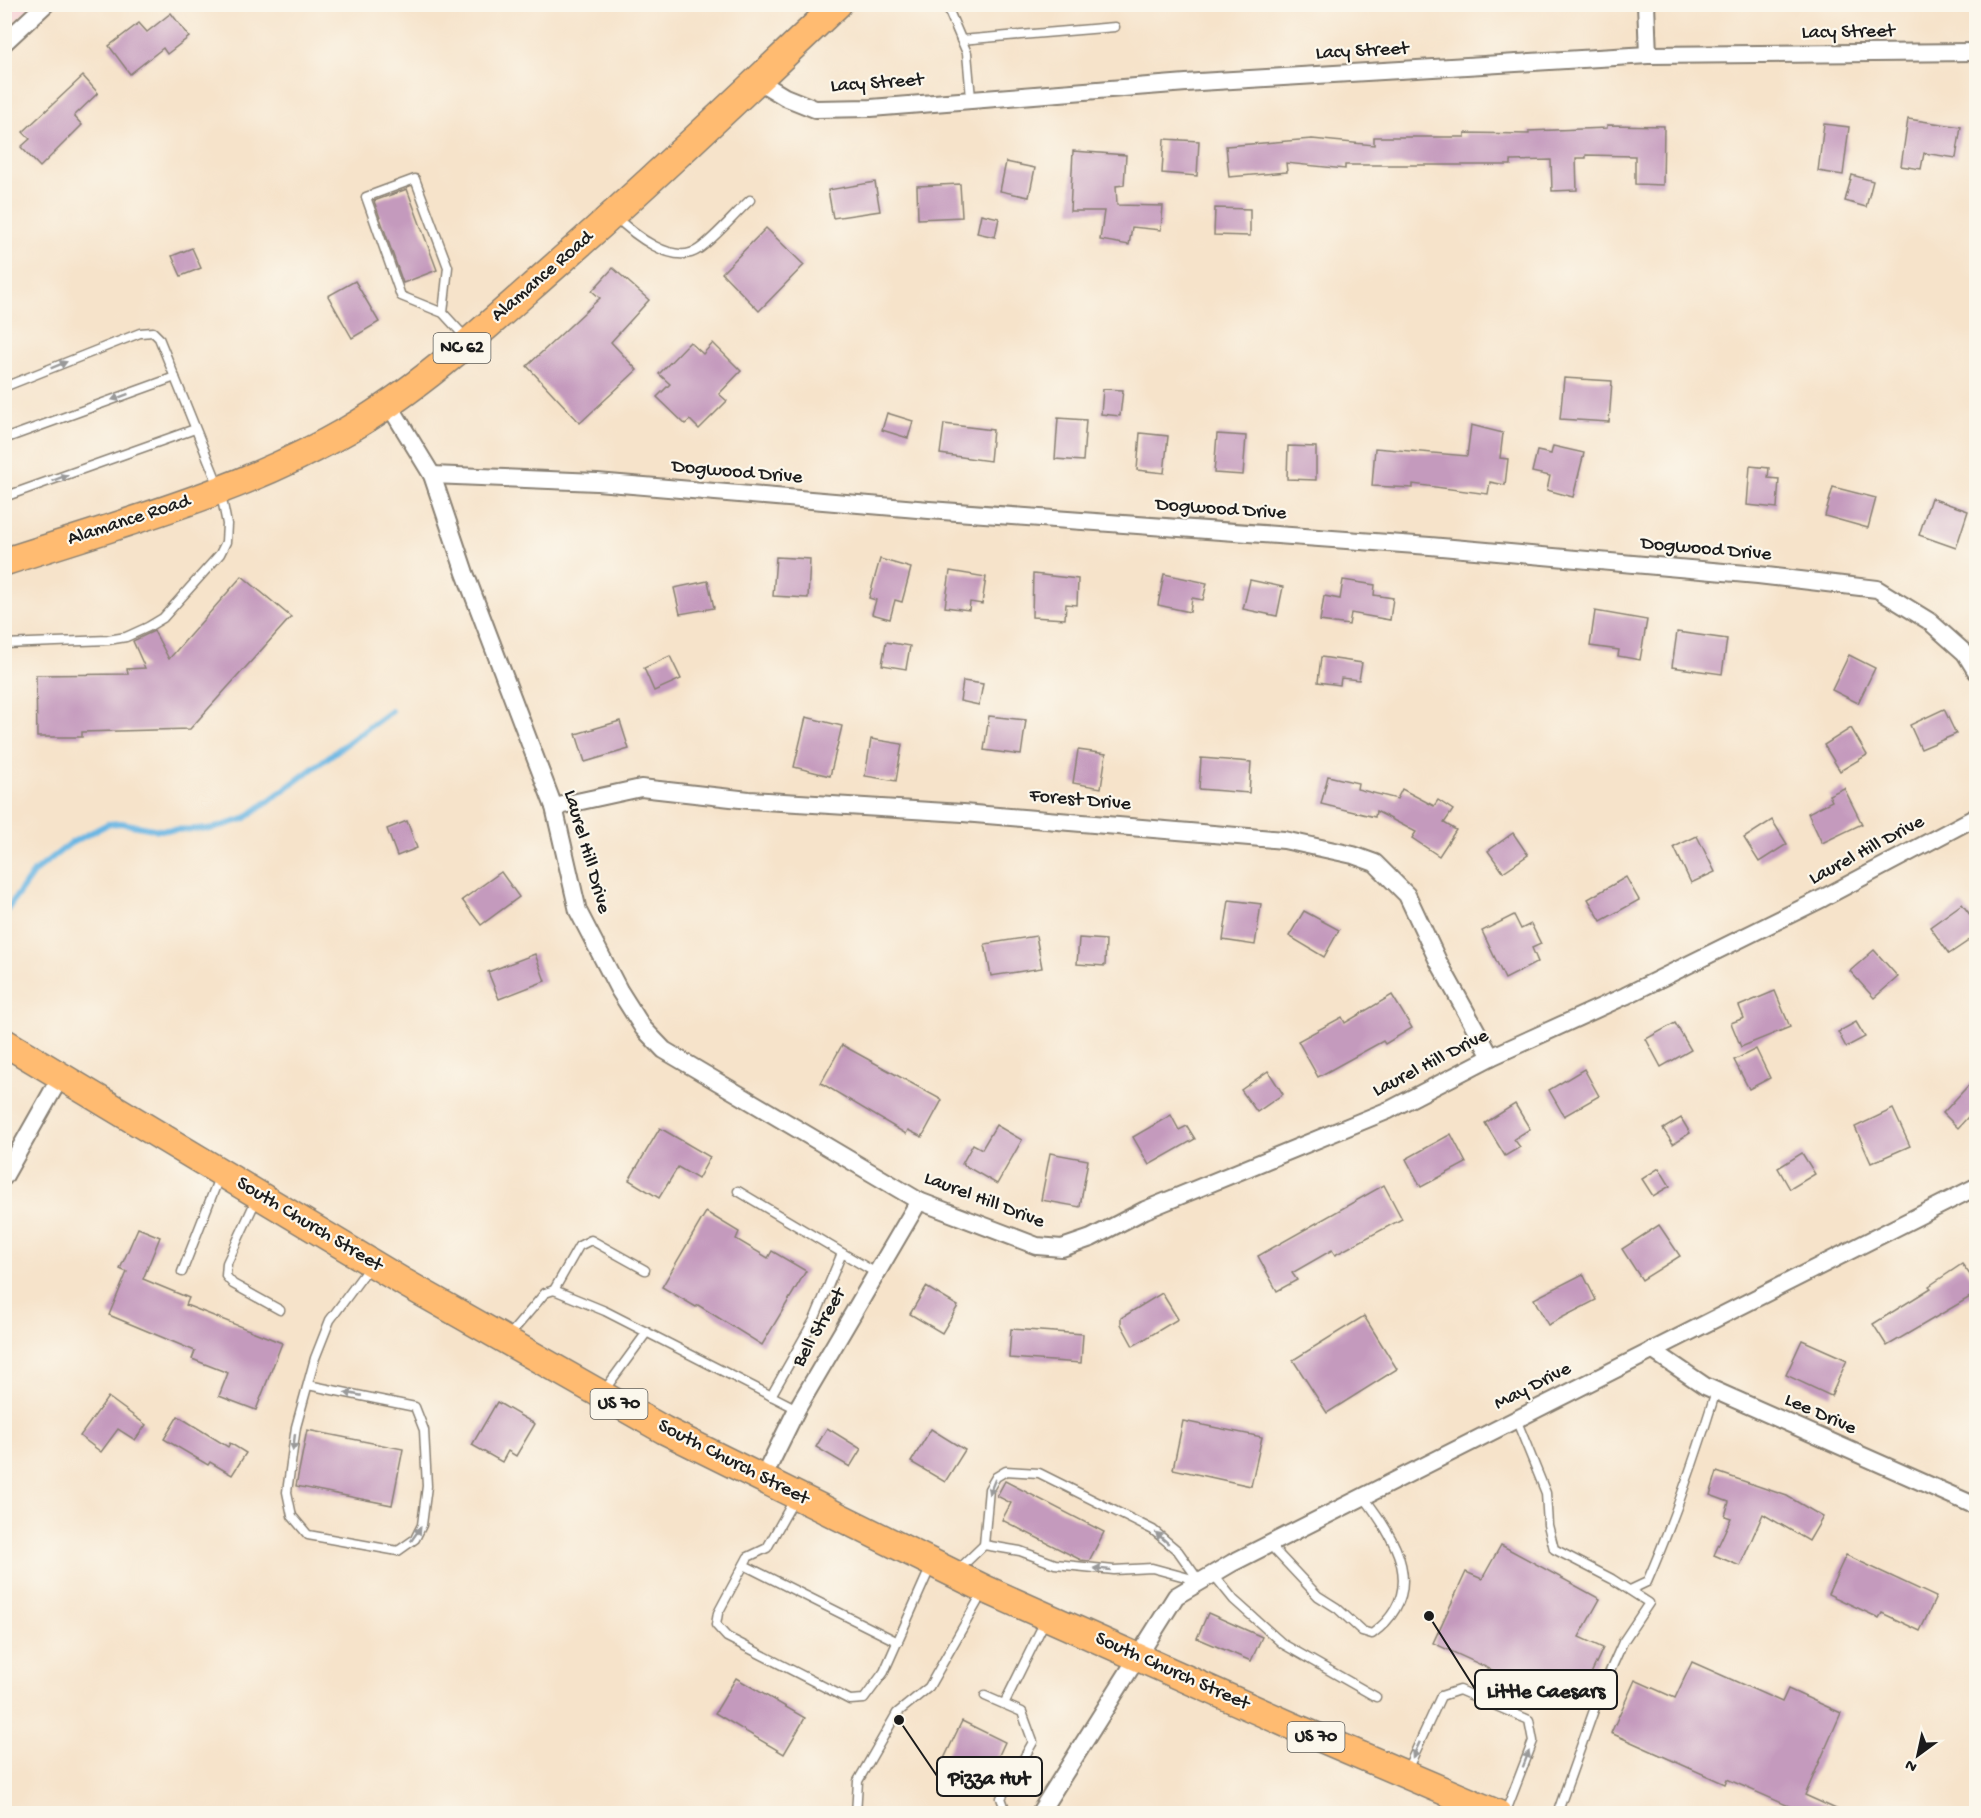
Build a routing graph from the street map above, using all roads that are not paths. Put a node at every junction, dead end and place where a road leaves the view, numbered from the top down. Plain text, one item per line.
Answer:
1 (46, 4) edge
2 (838, 4) edge
3 (946, 4) edge
4 (1646, 4) edge
5 (1115, 27) dead end
6 (6, 39) edge
7 (961, 40) junction
8 (1977, 52) edge
9 (1647, 55) junction
10 (757, 80) junction
11 (971, 98) junction
12 (750, 200) dead end
13 (614, 215) junction
14 (443, 314) junction
15 (470, 342) junction
16 (175, 377) junction
17 (4, 387) edge
18 (388, 403) junction
19 (195, 429) junction
20 (4, 439) edge
21 (432, 475) junction
22 (220, 489) junction
23 (4, 497) edge
24 (4, 562) edge
25 (4, 644) edge
26 (1977, 670) edge
27 (554, 807) junction
28 (1977, 817) edge
29 (4, 1042) edge
30 (1491, 1057) junction
31 (62, 1076) junction
32 (221, 1172) junction
33 (4, 1177) edge
34 (1977, 1187) edge
35 (738, 1191) dead end
36 (258, 1194) junction
37 (919, 1201) junction
38 (842, 1253) junction
39 (372, 1263) junction
40 (645, 1270) dead end
41 (182, 1272) dead end
42 (876, 1273) junction
43 (554, 1290) junction
44 (280, 1310) dead end
45 (647, 1332) junction
46 (506, 1340) junction
47 (1652, 1350) junction
48 (308, 1385) junction
49 (1716, 1391) junction
50 (602, 1394) junction
51 (771, 1396) junction
52 (797, 1409) junction
53 (1516, 1419) junction
54 (763, 1478) junction
55 (796, 1495) junction
56 (1363, 1496) junction
57 (1977, 1506) edge
58 (1268, 1544) junction
59 (984, 1545) junction
60 (744, 1565) junction
61 (944, 1568) junction
62 (1207, 1578) junction
63 (985, 1589) junction
64 (1630, 1590) junction
65 (1047, 1617) junction
66 (898, 1642) junction
67 (1136, 1657) junction
68 (985, 1696) dead end
69 (1376, 1697) dead end
70 (1004, 1704) junction
71 (1404, 1775) junction
72 (856, 1814) edge
73 (1013, 1814) edge
74 (1039, 1814) edge
75 (1498, 1814) edge
76 (1505, 1814) edge
77 (1557, 1814) edge

1 - 6 street
2 - 10 main road, Alamance Road / NC 62
3 - 7 lane
4 - 9 street
5 - 7 lane
7 - 11 lane
8 - 9 street, Lacy Street
9 - 11 street, Lacy Street
10 - 11 street, Lacy Street
10 - 13 main road, Alamance Road / NC 62
12 - 13 lane
13 - 15 main road, Alamance Road / NC 62
14 - 14 lane
14 - 15 lane
15 - 18 main road, Alamance Road / NC 62
17 -> 16 lane
16 - 19 lane
16 -> 20 lane
18 - 21 street, Laurel Hill Drive
18 - 22 main road, Alamance Road / NC 62
19 - 22 lane
23 -> 19 lane
21 - 26 street, Dogwood Drive
21 - 27 street, Laurel Hill Drive
22 - 24 main road, Alamance Road / NC 62
22 - 25 lane
27 - 30 street, Forest Drive
27 - 37 street, Laurel Hill Drive
28 - 30 street, Laurel Hill Drive
29 - 31 main road, South Church Street / US 70
30 - 37 street, Laurel Hill Drive
31 - 32 main road, South Church Street / US 70
31 - 33 street
32 - 36 main road, South Church Street / US 70
32 - 41 lane
34 - 47 street, May Drive
35 - 38 lane
36 - 39 main road, South Church Street / US 70
36 - 44 lane
37 - 42 street, Bell Street
38 - 42 lane
38 - 51 lane
39 - 46 main road, South Church Street / US 70
39 - 48 lane
40 - 43 lane
42 - 52 street, Bell Street
43 - 45 lane
43 - 46 lane
45 - 50 lane
45 - 51 lane
46 - 50 main road, South Church Street / US 70
47 - 49 street, Lee Drive
47 - 53 street, May Drive
48 -> 48 lane
49 - 57 street, Lee Drive
49 - 64 lane
50 - 54 main road, South Church Street / US 70
51 - 52 lane
52 - 54 street, Bell Street
53 - 56 street, May Drive
53 - 64 lane
54 - 55 main road, South Church Street / US 70
55 - 60 lane
55 - 61 main road, South Church Street / US 70
56 - 58 street, May Drive
56 - 58 lane
58 - 62 street, May Drive
59 - 61 lane
62 -> 59 lane
62 -> 59 lane
60 - 66 lane
60 - 66 lane
61 - 63 main road, South Church Street / US 70
61 - 66 lane
62 - 67 street, May Drive
62 - 69 lane
63 - 65 main road, South Church Street / US 70
63 - 72 lane
64 - 77 lane
65 - 67 main road, South Church Street / US 70
65 - 70 lane
67 - 71 main road, South Church Street / US 70
67 - 74 street, May Drive
68 - 70 lane
70 - 73 lane
71 - 75 main road, South Church Street / US 70
76 -> 71 lane

